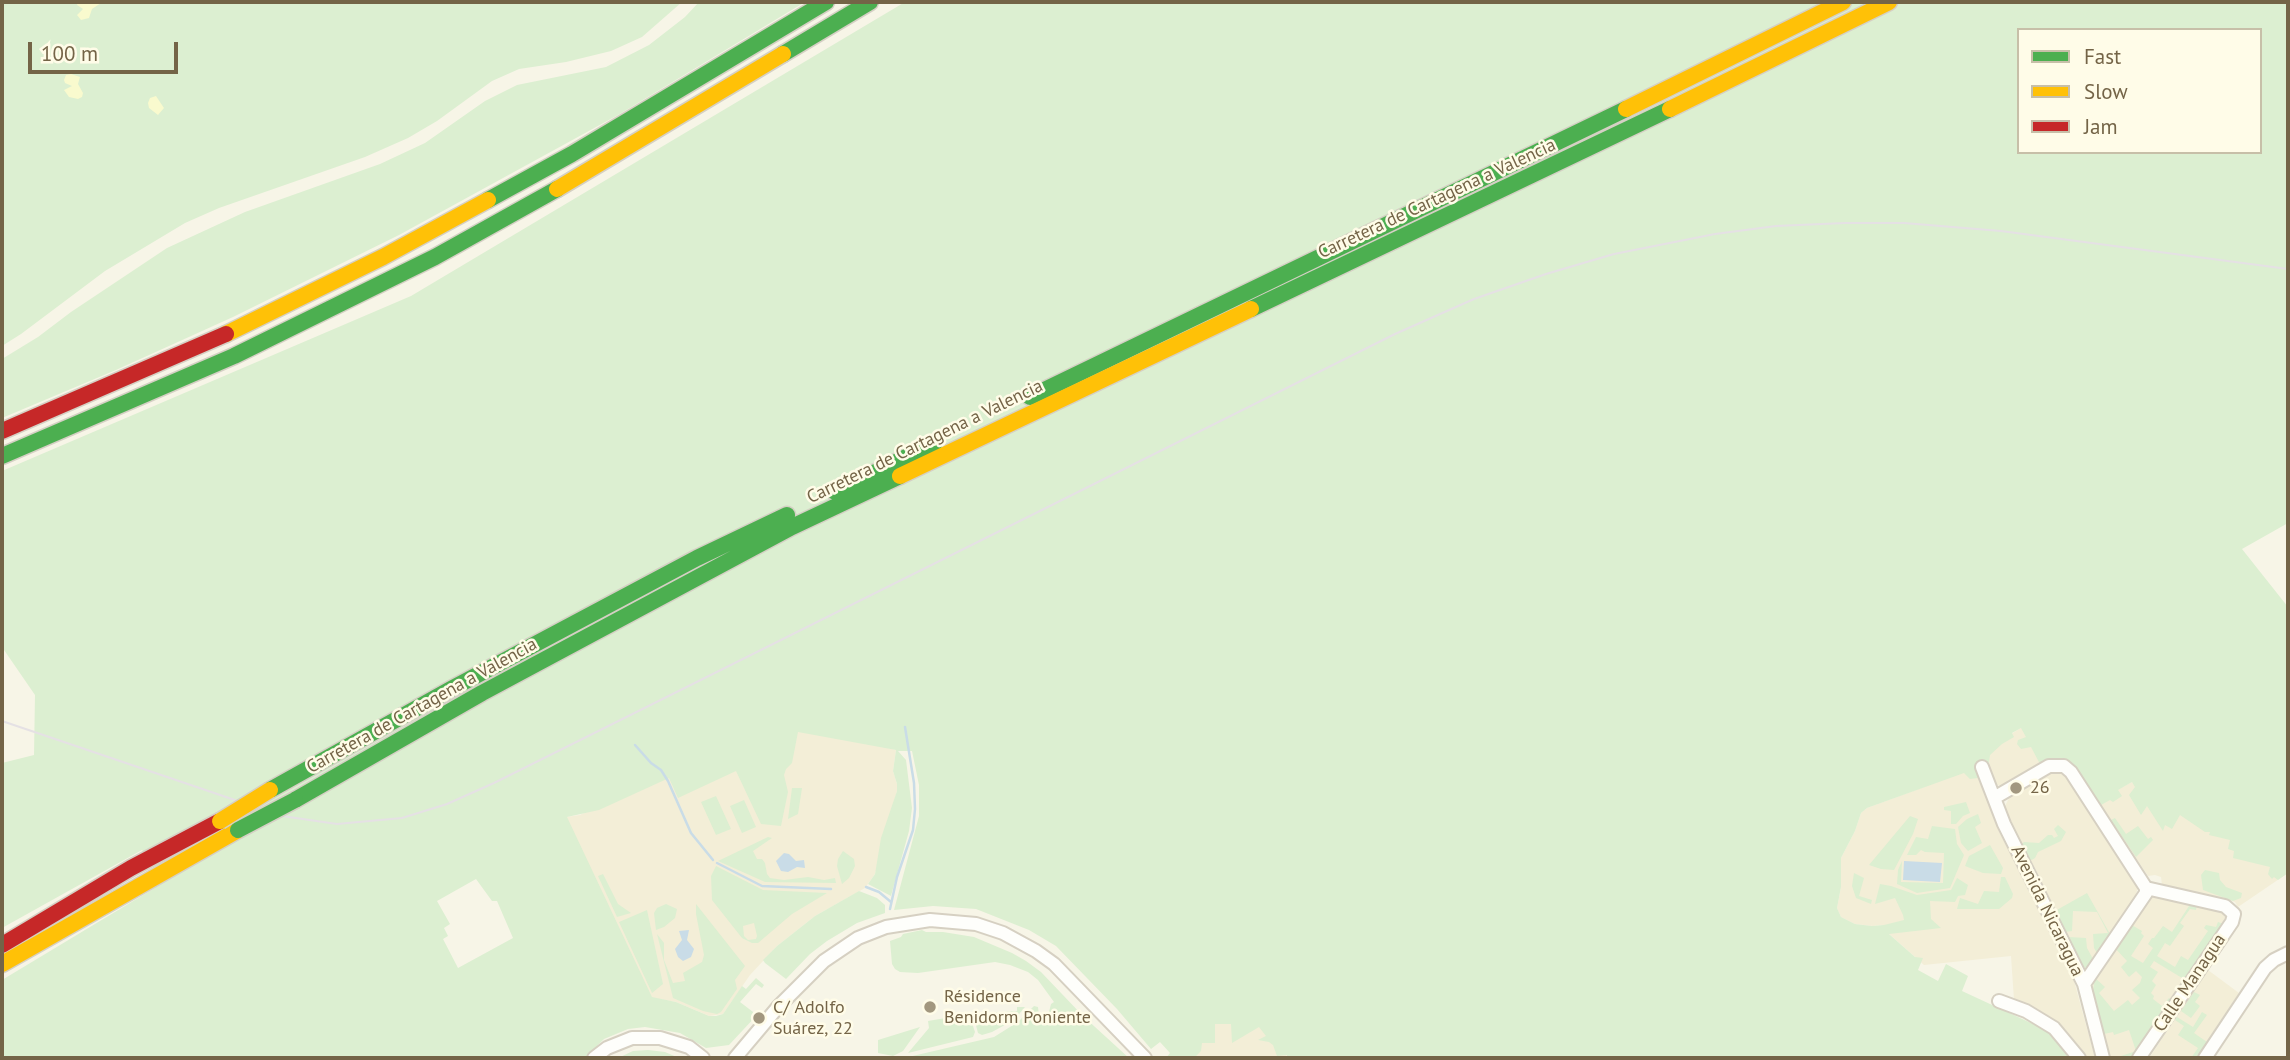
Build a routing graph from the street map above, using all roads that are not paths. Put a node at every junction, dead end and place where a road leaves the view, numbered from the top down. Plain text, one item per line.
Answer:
1 (826, 2) edge
2 (870, 2) edge
3 (1843, 2) edge
4 (1889, 2) edge
5 (1901, 2) edge
6 (1844, 23) junction
7 (2, 431) edge
8 (2, 456) edge
9 (1982, 767) dead end
10 (1994, 798) junction
11 (131, 868) junction
12 (2146, 888) junction
13 (132, 890) junction
14 (2, 935) edge
15 (2, 945) edge
16 (2288, 953) edge
17 (2, 964) edge
18 (2, 972) edge
19 (2084, 984) junction
20 (1999, 1001) dead end
21 (594, 1058) edge
22 (703, 1058) edge
23 (735, 1058) edge
24 (1145, 1058) edge
25 (2079, 1058) edge
26 (2103, 1058) edge
27 (2139, 1058) edge
28 (2205, 1058) edge

1 - 7 highway
2 - 8 highway
3 - 11 highway, Carretera de Cartagena a Valencia, bridge
4 - 6 highway, Carretera de Cartagena a Valencia
5 - 6 highway
6 - 13 highway, Carretera de Cartagena a Valencia, bridge
9 - 10 street, Avenida Nicaragua
10 - 12 street
10 - 19 street, Avenida Nicaragua
11 - 14 highway
11 - 15 highway, Carretera de Cartagena a Valencia
12 - 19 street
12 - 27 street, Calle Managua
13 - 17 highway, Carretera de Cartagena a Valencia
13 - 18 highway
16 - 28 street
19 - 26 street, Avenida Nicaragua
20 - 25 street
21 - 22 street
23 - 24 street

